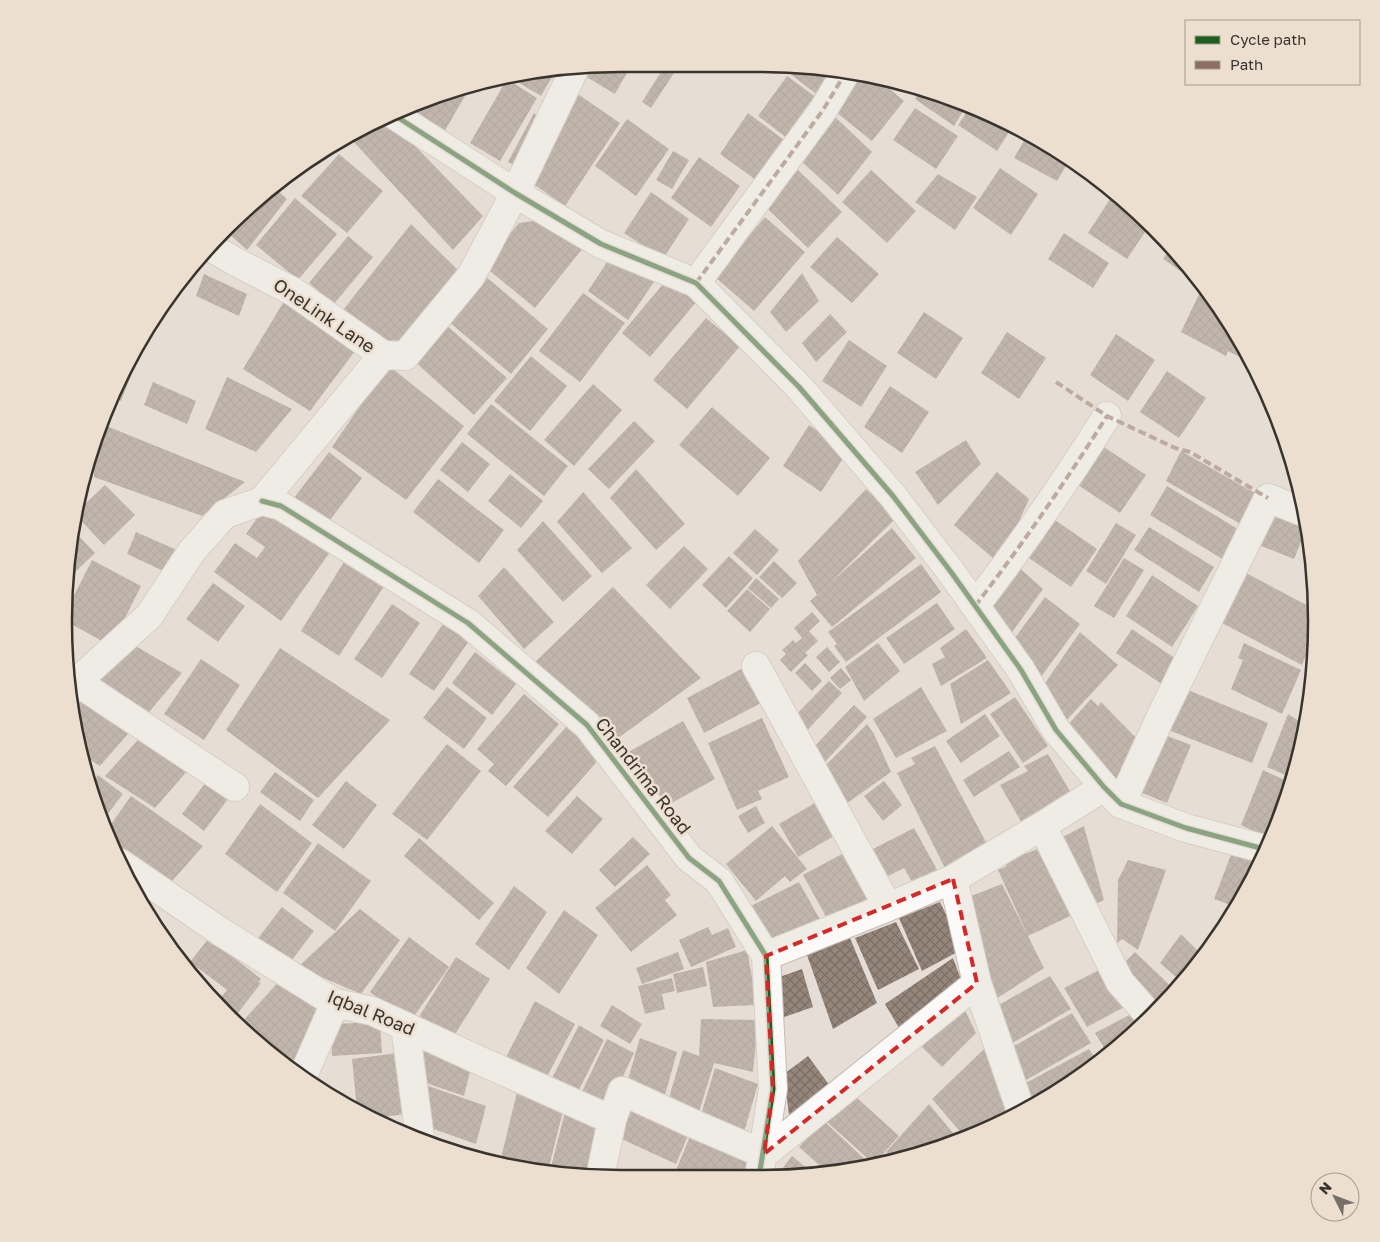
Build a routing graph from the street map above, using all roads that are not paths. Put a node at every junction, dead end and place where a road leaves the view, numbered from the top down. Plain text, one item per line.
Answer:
1 (572, 75) edge
2 (842, 79) edge
3 (400, 119) edge
4 (515, 193) junction
5 (217, 251) edge
6 (696, 283) junction
7 (383, 355) junction
8 (1107, 416) dead end
9 (262, 501) junction
10 (1296, 509) edge
11 (975, 606) junction
12 (756, 666) dead end
13 (76, 683) edge
14 (76, 685) edge
15 (235, 787) dead end
16 (1113, 795) junction
17 (1042, 826) junction
18 (1258, 848) edge
19 (134, 872) edge
20 (953, 879) junction
21 (888, 907) junction
22 (766, 956) junction
23 (977, 984) junction
24 (336, 1003) junction
25 (1145, 1011) edge
26 (405, 1026) junction
27 (306, 1070) edge
28 (1018, 1104) edge
29 (612, 1120) junction
30 (419, 1131) edge
31 (762, 1165) edge
32 (602, 1169) edge

1 - 4 street
2 - 6 street
3 - 4 street
4 - 6 street
4 - 7 street
5 - 7 street, OneLink Lane
6 - 11 street
7 - 9 street
8 - 11 street
9 - 13 street
9 - 22 street, Chandrima Road
10 - 16 street
11 - 16 street
12 - 21 street
14 - 15 street
16 - 17 street
16 - 18 street
17 - 20 street
17 - 25 street
19 - 24 street, Iqbal Road
20 - 21 street
20 - 23 street
21 - 22 street
22 - 31 street, Chandrima Road
23 - 28 street
23 - 31 street
24 - 26 street, Iqbal Road
24 - 27 street
26 - 29 street, Iqbal Road
26 - 30 street
29 - 31 street
29 - 32 street

